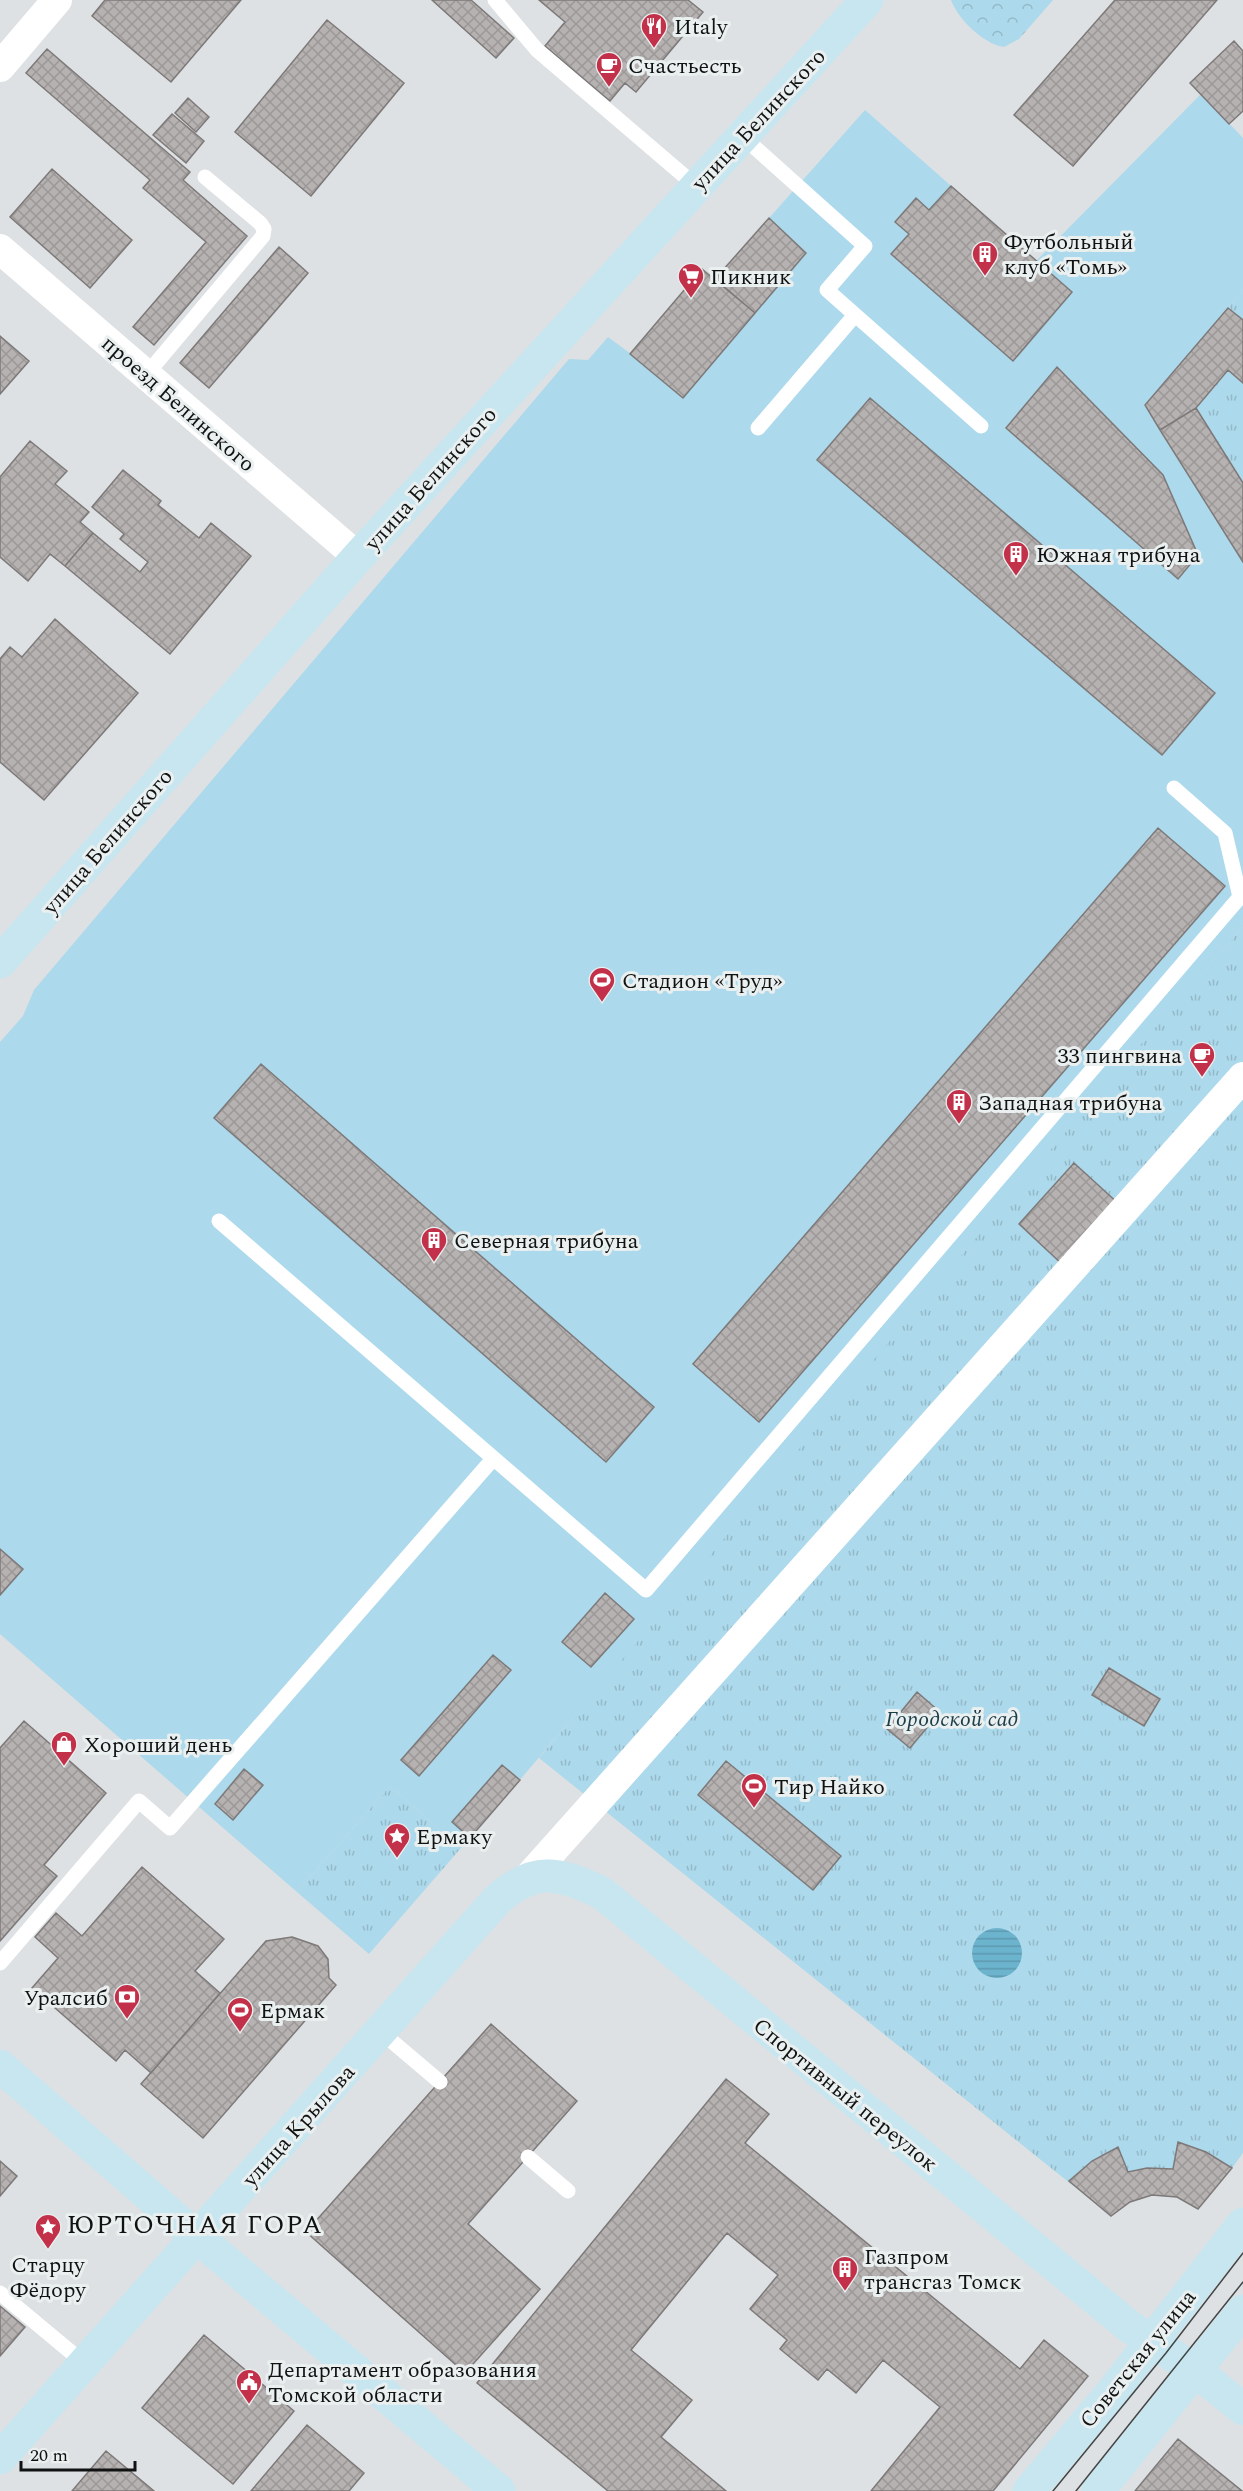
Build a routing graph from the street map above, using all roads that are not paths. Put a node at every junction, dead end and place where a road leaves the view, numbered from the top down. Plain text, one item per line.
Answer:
1 (57, 0) edge
2 (495, 0) edge
3 (867, 0) edge
4 (0, 68) edge
5 (741, 136) junction
6 (206, 177) dead end
7 (696, 186) junction
8 (0, 249) edge
9 (855, 315) junction
10 (146, 375) junction
11 (981, 426) dead end
12 (758, 428) dead end
13 (358, 557) junction
14 (1174, 788) dead end
15 (0, 962) edge
16 (1243, 1077) edge
17 (219, 1221) dead end
18 (493, 1459) junction
19 (528, 1878) junction
20 (0, 1963) edge
21 (381, 2032) junction
22 (0, 2066) edge
23 (440, 2082) dead end
24 (528, 2157) dead end
25 (568, 2191) dead end
26 (1243, 2224) edge
27 (197, 2237) junction
28 (0, 2293) edge
29 (1243, 2311) edge
30 (1151, 2343) junction
31 (84, 2363) junction
32 (1196, 2371) junction
33 (1243, 2409) edge
34 (0, 2458) edge
35 (500, 2491) edge
36 (1029, 2491) edge
37 (1098, 2491) edge

1 - 4 street
2 - 7 lane
3 - 5 street, улица Белинского
5 - 7 street, улица Белинского
5 - 9 lane
6 - 10 lane
7 - 13 street, улица Белинского
8 - 10 street, проезд Белинского
9 - 11 lane
9 - 12 lane
10 - 13 street, проезд Белинского
13 - 15 street, улица Белинского
14 - 18 lane
16 - 19 street
17 - 18 lane
18 - 20 lane
19 - 21 street, улица Крылова
19 - 30 street, Спортивный переулок
21 - 23 lane
21 - 27 street, улица Крылова
22 - 27 street
24 - 25 lane
26 - 30 street, Советская улица
27 - 31 street, улица Крылова
27 - 35 street
28 - 31 lane
29 - 32 street
30 - 32 street, Спортивный переулок
30 - 36 street, Советская улица
31 - 34 street, улица Крылова
32 - 33 street, Спортивный переулок
32 - 37 street

